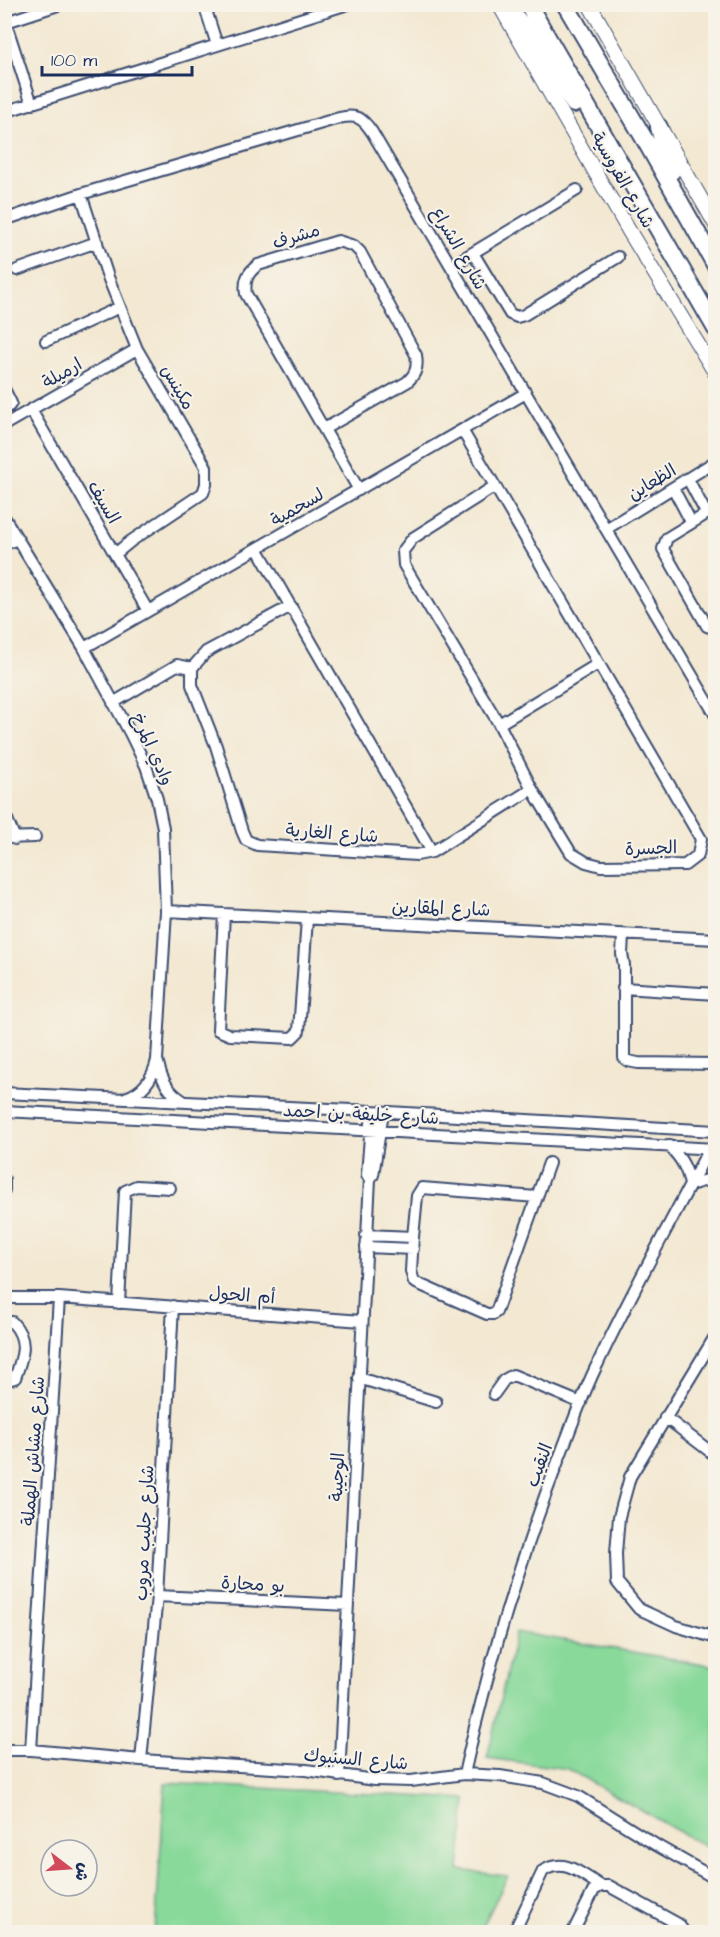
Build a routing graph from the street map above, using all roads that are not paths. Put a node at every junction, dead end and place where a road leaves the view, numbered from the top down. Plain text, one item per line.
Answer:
1 (61, 4) edge
2 (204, 4) edge
3 (348, 4) edge
4 (499, 4) edge
5 (504, 4) edge
6 (528, 4) edge
7 (566, 4) edge
8 (589, 4) edge
9 (5, 20) edge
10 (217, 45) junction
11 (32, 104) junction
12 (4, 112) edge
13 (659, 127) junction
14 (614, 154) junction
15 (577, 190) dead end
16 (81, 194) junction
17 (4, 220) edge
18 (716, 225) edge
19 (97, 242) junction
20 (716, 250) edge
21 (473, 253) junction
22 (618, 257) dead end
23 (451, 266) junction
24 (716, 266) edge
25 (17, 270) dead end
26 (120, 306) junction
27 (716, 329) edge
28 (46, 341) dead end
29 (137, 349) junction
30 (716, 374) edge
31 (4, 389) edge
32 (526, 393) junction
33 (7, 406) edge
34 (31, 410) junction
35 (17, 419) junction
36 (4, 426) edge
37 (324, 429) junction
38 (462, 430) junction
39 (716, 461) edge
40 (688, 479) junction
41 (495, 486) junction
42 (673, 488) junction
43 (359, 490) junction
44 (711, 511) edge
45 (4, 518) edge
46 (691, 522) junction
47 (606, 529) junction
48 (17, 539) junction
49 (4, 545) edge
50 (258, 548) junction
51 (115, 554) junction
52 (291, 606) junction
53 (148, 612) junction
54 (716, 629) edge
55 (84, 648) junction
56 (598, 664) junction
57 (192, 668) junction
58 (113, 703) junction
59 (716, 716) edge
60 (499, 724) junction
61 (532, 789) junction
62 (4, 812) edge
63 (35, 837) dead end
64 (10, 838) edge
65 (432, 852) junction
66 (166, 911) junction
67 (224, 914) junction
68 (307, 919) junction
69 (626, 936) junction
70 (716, 939) edge
71 (623, 988) junction
72 (716, 994) edge
73 (157, 1060) junction
74 (716, 1064) edge
75 (4, 1093) edge
76 (117, 1099) junction
77 (185, 1102) junction
78 (4, 1111) edge
79 (378, 1112) junction
80 (375, 1131) junction
81 (716, 1131) edge
82 (669, 1146) junction
83 (712, 1149) edge
84 (549, 1163) dead end
85 (716, 1177) edge
86 (4, 1179) edge
87 (690, 1185) junction
88 (170, 1188) dead end
89 (4, 1190) edge
90 (537, 1197) junction
91 (366, 1235) junction
92 (413, 1237) junction
93 (366, 1246) junction
94 (412, 1249) junction
95 (5, 1296) edge
96 (59, 1298) junction
97 (119, 1303) junction
98 (173, 1306) junction
99 (362, 1321) junction
100 (4, 1322) edge
101 (716, 1335) edge
102 (359, 1378) junction
103 (4, 1381) edge
104 (494, 1394) dead end
105 (436, 1402) dead end
106 (580, 1403) junction
107 (665, 1417) junction
108 (716, 1456) edge
109 (157, 1596) junction
110 (348, 1605) junction
111 (716, 1638) edge
112 (4, 1750) edge
113 (32, 1750) junction
114 (141, 1760) junction
115 (465, 1774) junction
116 (339, 1776) junction
117 (716, 1879) edge
118 (601, 1886) junction
119 (514, 1932) edge
120 (573, 1932) edge
121 (682, 1932) edge

1 - 9 street
2 - 10 street
3 - 10 street
4 - 30 main road, شارع الفروسية
5 - 14 highway
6 - 14 highway, شارع الفروسية
7 - 24 highway
8 - 13 main road
9 - 11 street
10 - 11 street
11 - 12 street
13 - 18 main road
13 - 20 highway
14 - 27 highway, شارع الفروسية
15 - 21 street
16 - 17 street, شارع الشراع
16 - 19 street, مكينس
16 - 23 street, شارع الشراع
19 - 25 street
19 - 26 street, مكينس
21 - 22 street
21 - 23 street
23 - 32 street, شارع الشراع
26 - 28 street
26 - 29 street, مكينس
29 - 34 street, ارميلة
29 - 51 street, مكينس
31 - 33 street
32 - 38 street, لسحمية
32 - 47 street, شارع الشراع
33 - 35 street
34 - 35 street, ارميلة
34 - 51 street, السيف
35 - 36 street, ارميلة
37 - 37 street, مشرف
37 - 43 street, مشرف
38 - 41 street, الجسرة
38 - 43 street, لسحمية
39 - 40 street, الظعاين
40 - 42 street, الظعاين
40 - 44 street
41 - 56 street, الجسرة
41 - 60 street, الجسرة
42 - 46 street
42 - 47 street, الظعاين
43 - 50 street, لسحمية
44 - 46 street
45 - 48 street, وادي المرخ
46 - 54 street
47 - 59 street, شارع الشراع
48 - 49 street
48 - 55 street, وادي المرخ
50 - 52 street
50 - 53 street, لسحمية
51 - 53 street, السيف
52 - 57 street
52 - 65 street
53 - 55 street, لسحمية
55 - 58 street, وادي المرخ
56 - 60 street
56 - 61 street, الجسرة
57 - 58 street
57 - 65 street, شارع الغارية
58 - 66 street, وادي المرخ
60 - 61 street, الجسرة
61 - 65 street
62 - 64 street
63 - 64 street
66 - 67 street, شارع المقارين
66 - 73 street, وادي المرخ
67 - 68 street, شارع المقارين
67 - 68 street
68 - 69 street, شارع المقارين
69 - 70 street, شارع المقارين
69 - 71 street
71 - 72 street
71 - 74 street
73 - 76 street, وادي المرخ
73 - 77 street, وادي المرخ
75 - 76 street, شارع خليفة بن احمد
76 - 77 street, شارع خليفة بن احمد
77 - 79 street, شارع خليفة بن احمد
78 - 80 street, شارع خليفة بن احمد
79 - 80 street, الوجيبة
79 - 81 street, شارع خليفة بن احمد
80 - 82 street, شارع خليفة بن احمد
80 - 91 street, الوجيبة
82 - 83 street, شارع خليفة بن احمد
82 - 87 street
83 - 87 street, النقيب
84 - 90 street
85 - 87 street
86 - 89 street
87 - 106 street, النقيب
88 - 97 street
90 - 92 street
90 - 94 street
91 - 92 street
91 - 93 street, الوجيبة
92 - 94 street
93 - 94 street
93 - 99 street, الوجيبة
95 - 96 street, أم الحول
96 - 97 street, أم الحول
96 - 113 street, شارع مشاش الهملة
97 - 98 street, أم الحول
98 - 99 street, أم الحول
98 - 109 street, شارع جليب مروب
99 - 102 street, الوجيبة
100 - 103 street
101 - 107 street
102 - 105 street
102 - 110 street, الوجيبة
104 - 106 street
106 - 115 street, النقيب
107 - 108 street
107 - 111 street
109 - 110 street, بو محارة
109 - 114 street, شارع جليب مروب
110 - 116 street, الوجيبة
112 - 113 street, شارع السنبوك
113 - 114 street, شارع السنبوك
114 - 116 street, شارع السنبوك
115 - 116 street, شارع السنبوك
115 - 117 street, شارع السنبوك
118 - 119 street
118 - 120 street
118 - 121 street

